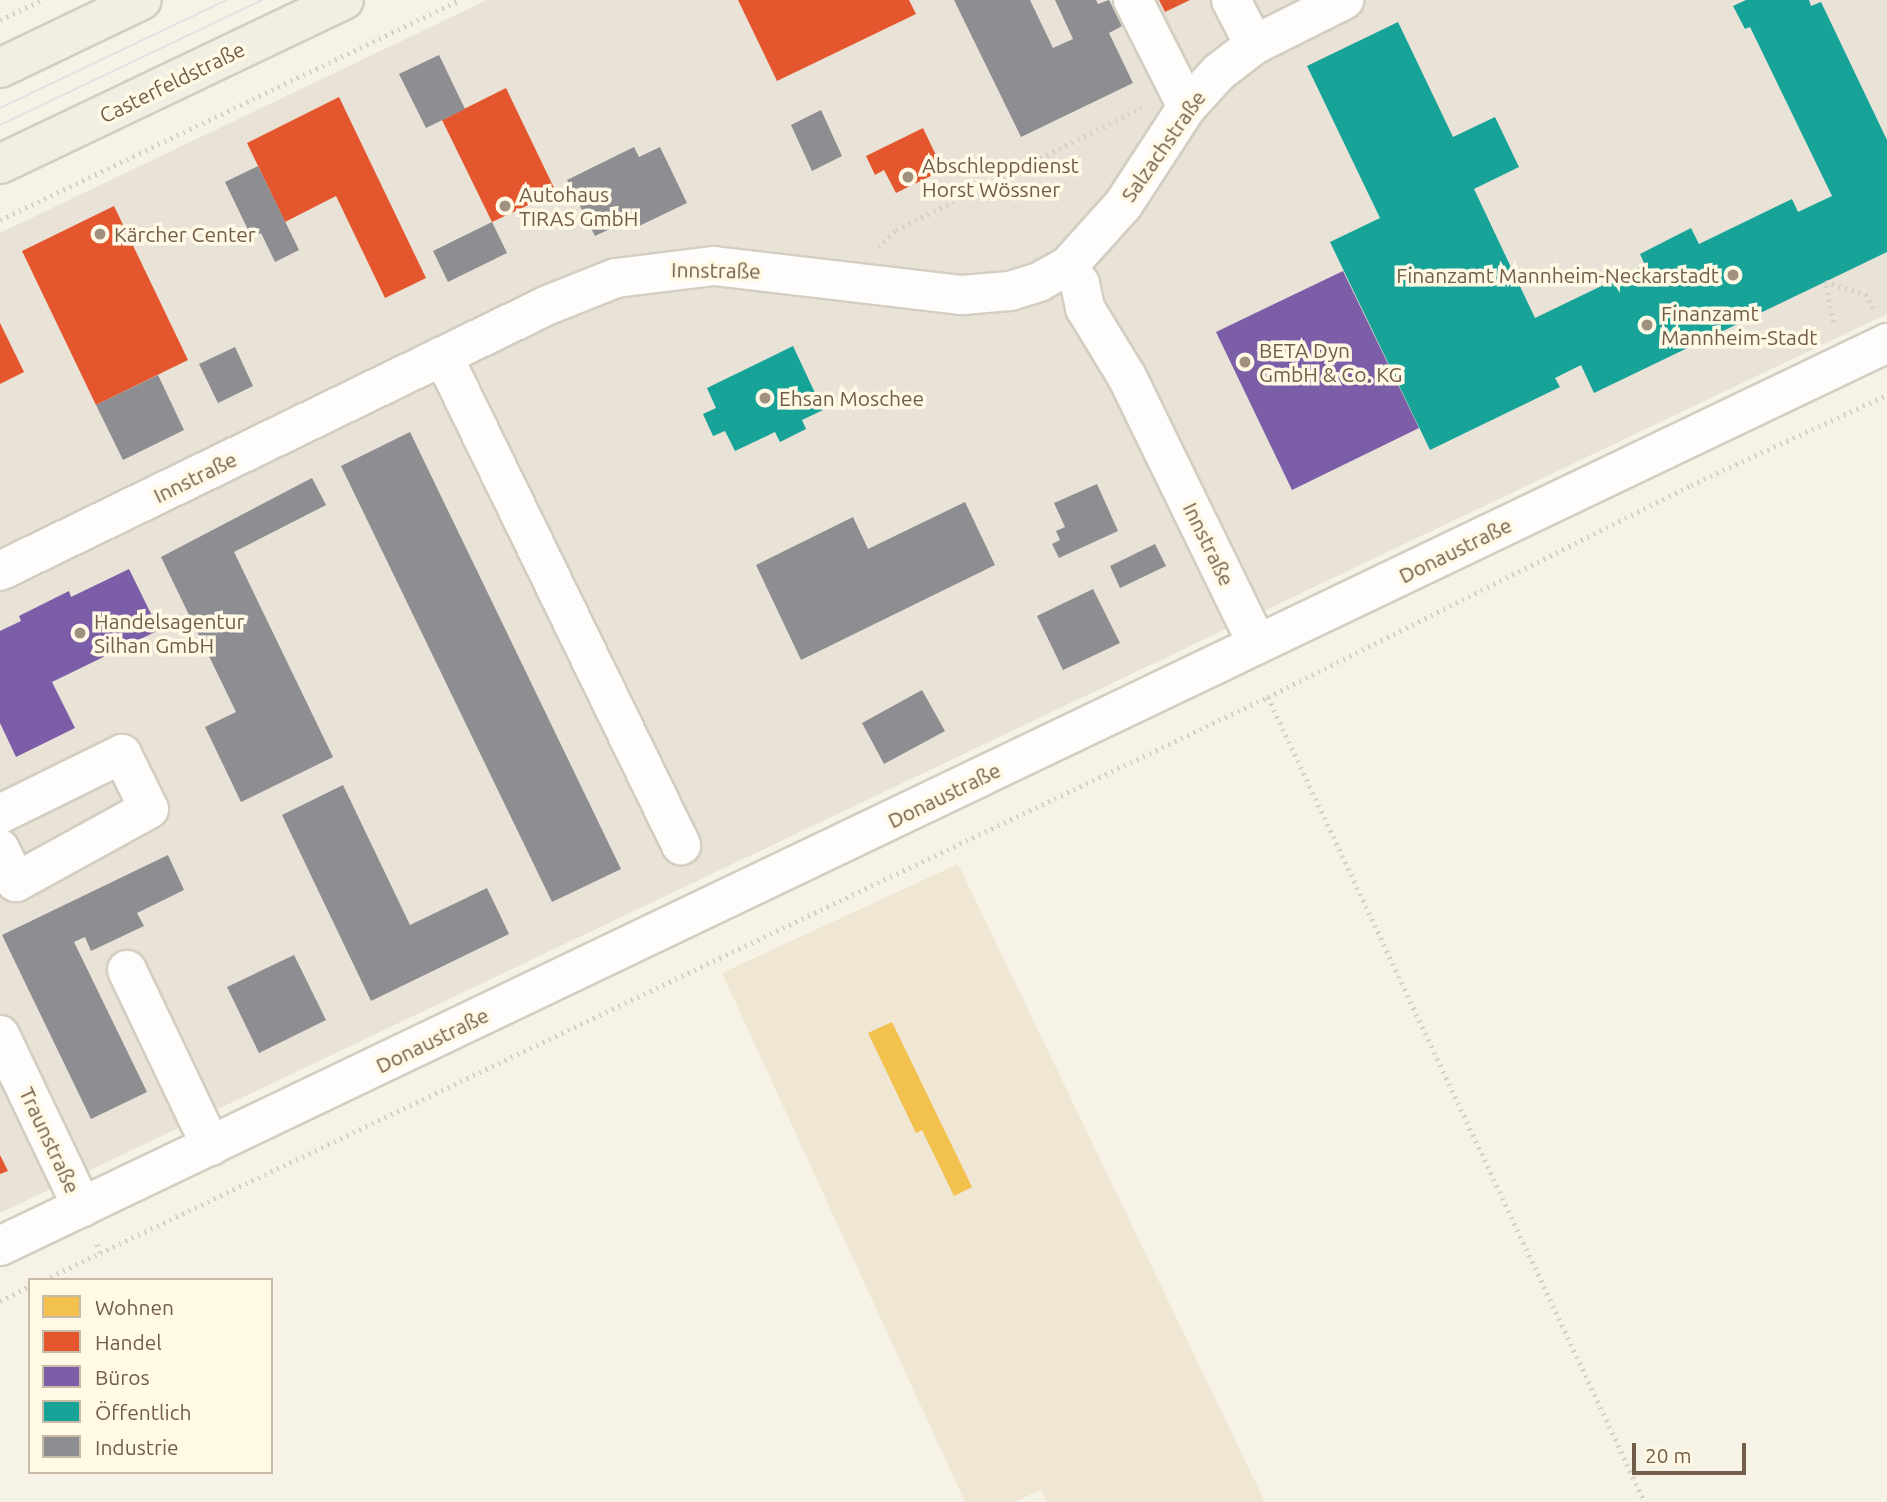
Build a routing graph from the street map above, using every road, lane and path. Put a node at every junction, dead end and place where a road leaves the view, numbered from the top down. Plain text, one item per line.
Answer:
1 (42, 0) edge
2 (142, 0) edge
3 (345, 0) edge
4 (460, 0) edge
5 (1133, 0) edge
6 (1231, 0) edge
7 (1344, 0) edge
8 (0, 20) edge
9 (1254, 45) junction
10 (0, 68) edge
11 (1187, 107) junction
12 (0, 164) edge
13 (0, 220) edge
14 (1068, 266) junction
15 (842, 280) junction
16 (1833, 322) dead end
17 (1882, 328) edge
18 (444, 358) junction
19 (1887, 395) edge
20 (0, 571) edge
21 (1257, 644) junction
22 (1268, 697) junction
23 (0, 814) edge
24 (681, 845) dead end
25 (0, 849) edge
26 (127, 970) dead end
27 (1, 1037) edge
28 (211, 1146) junction
29 (82, 1208) junction
30 (0, 1246) edge
31 (100, 1253) dead end
32 (28, 1287) edge
33 (0, 1301) edge
34 (1644, 1502) edge

1 - 8 path
2 - 10 main road
3 - 12 main road, Casterfeldstraße
4 - 13 path
5 - 11 street
6 - 9 street
7 - 9 street, Salzachstraße
9 - 11 street, Salzachstraße
11 - 14 street, Salzachstraße
11 - 15 path
14 - 15 street, Innstraße
14 - 21 street, Innstraße
15 - 18 street, Innstraße
16 - 17 path
17 - 21 street, Donaustraße
18 - 20 street, Innstraße
18 - 24 street
19 - 22 path
21 - 28 street, Donaustraße
22 - 31 path
22 - 34 path
23 - 25 street
26 - 28 street
27 - 29 street, Traunstraße
28 - 29 street, Donaustraße
29 - 30 street, Donaustraße
32 - 33 path

